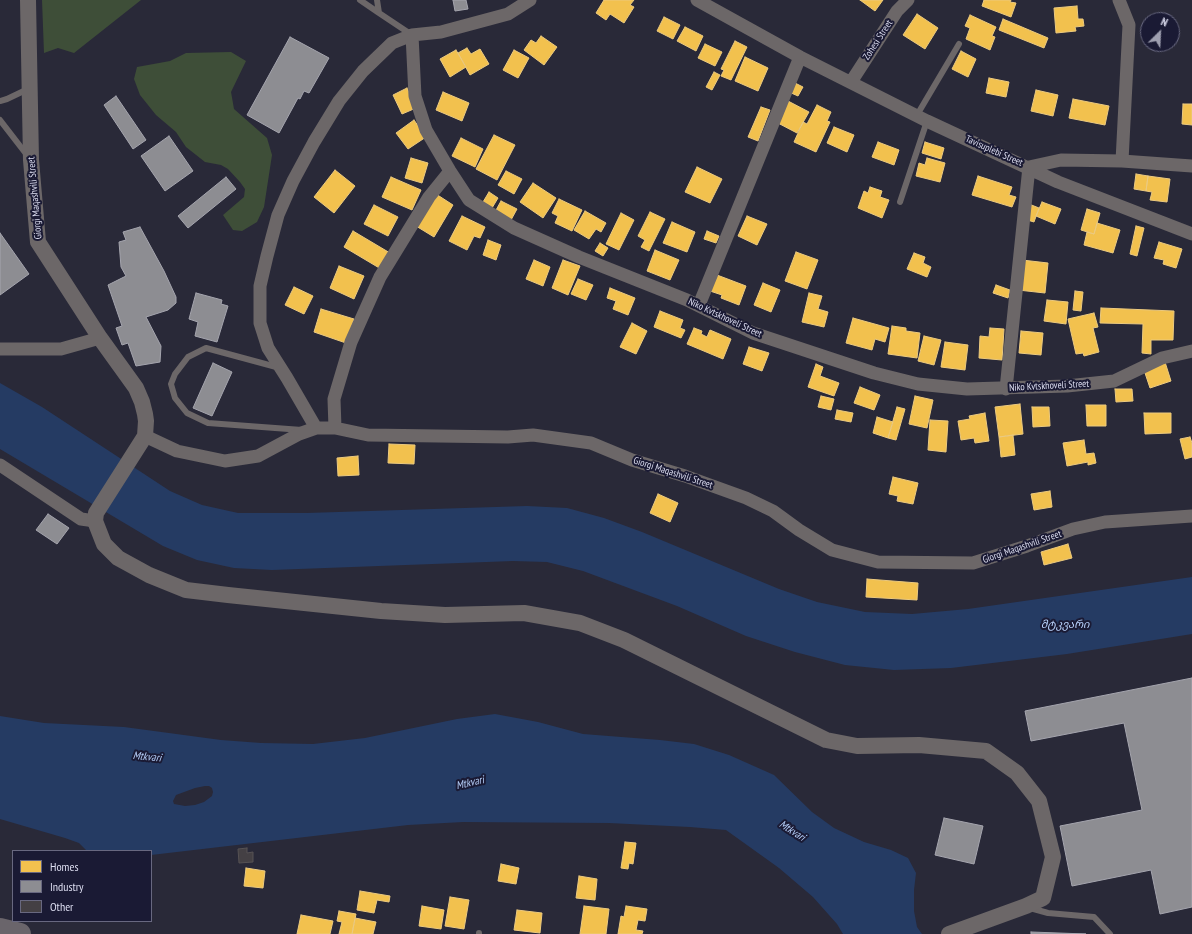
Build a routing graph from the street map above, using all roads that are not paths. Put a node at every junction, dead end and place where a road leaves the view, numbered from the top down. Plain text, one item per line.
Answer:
1 (28, 0) edge
2 (360, 0) edge
3 (376, 0) edge
4 (530, 0) edge
5 (697, 0) edge
6 (908, 0) edge
7 (1119, 0) edge
8 (379, 13) junction
9 (412, 35) junction
10 (959, 44) dead end
11 (800, 57) junction
12 (851, 82) junction
13 (30, 88) junction
14 (0, 101) edge
15 (922, 118) junction
16 (0, 120) edge
17 (31, 160) junction
18 (1122, 161) junction
19 (1192, 166) edge
20 (1029, 167) junction
21 (450, 171) junction
22 (900, 202) dead end
23 (1192, 234) edge
24 (699, 306) junction
25 (100, 338) junction
26 (0, 349) edge
27 (1192, 351) edge
28 (281, 369) junction
29 (1006, 389) junction
30 (335, 428) junction
31 (312, 429) junction
32 (145, 436) junction
33 (0, 465) edge
34 (1192, 516) edge
35 (95, 517) junction
36 (1026, 906) junction
37 (0, 929) edge
38 (955, 932) edge
39 (20, 934) edge
40 (1110, 934) edge

1 - 13 street, Giorgi Maqashvili Street
2 - 8 lane
3 - 8 lane
4 - 9 street
5 - 11 street, Tavisuplebi Street
6 - 12 street, Zohesi Street
7 - 18 street
8 - 9 lane
9 - 21 street, Niko Kvtskhoveli Street
9 - 28 street
10 - 15 lane
11 - 12 street, Tavisuplebi Street
11 - 24 street
12 - 15 street, Tavisuplebi Street
13 - 14 lane
13 - 17 street, Giorgi Maqashvili Street
15 - 20 street, Tavisuplebi Street
15 - 22 lane
16 - 17 lane
17 - 25 street, Giorgi Maqashvili Street
18 - 19 street
18 - 20 street
20 - 23 street, Tavisuplebi Street
20 - 29 street
21 - 24 street, Niko Kvtskhoveli Street
21 - 30 street
24 - 29 street, Niko Kvtskhoveli Street
25 - 26 street
25 - 32 street, Giorgi Maqashvili Street
27 - 29 street, Niko Kvtskhoveli Street
28 - 31 street
28 - 31 lane
30 - 31 street, Giorgi Maqashvili Street
30 - 34 street, Giorgi Maqashvili Street
31 - 32 street, Giorgi Maqashvili Street
32 - 35 street
33 - 35 street
35 - 36 street
36 - 38 street
36 - 40 lane
37 - 39 highway

